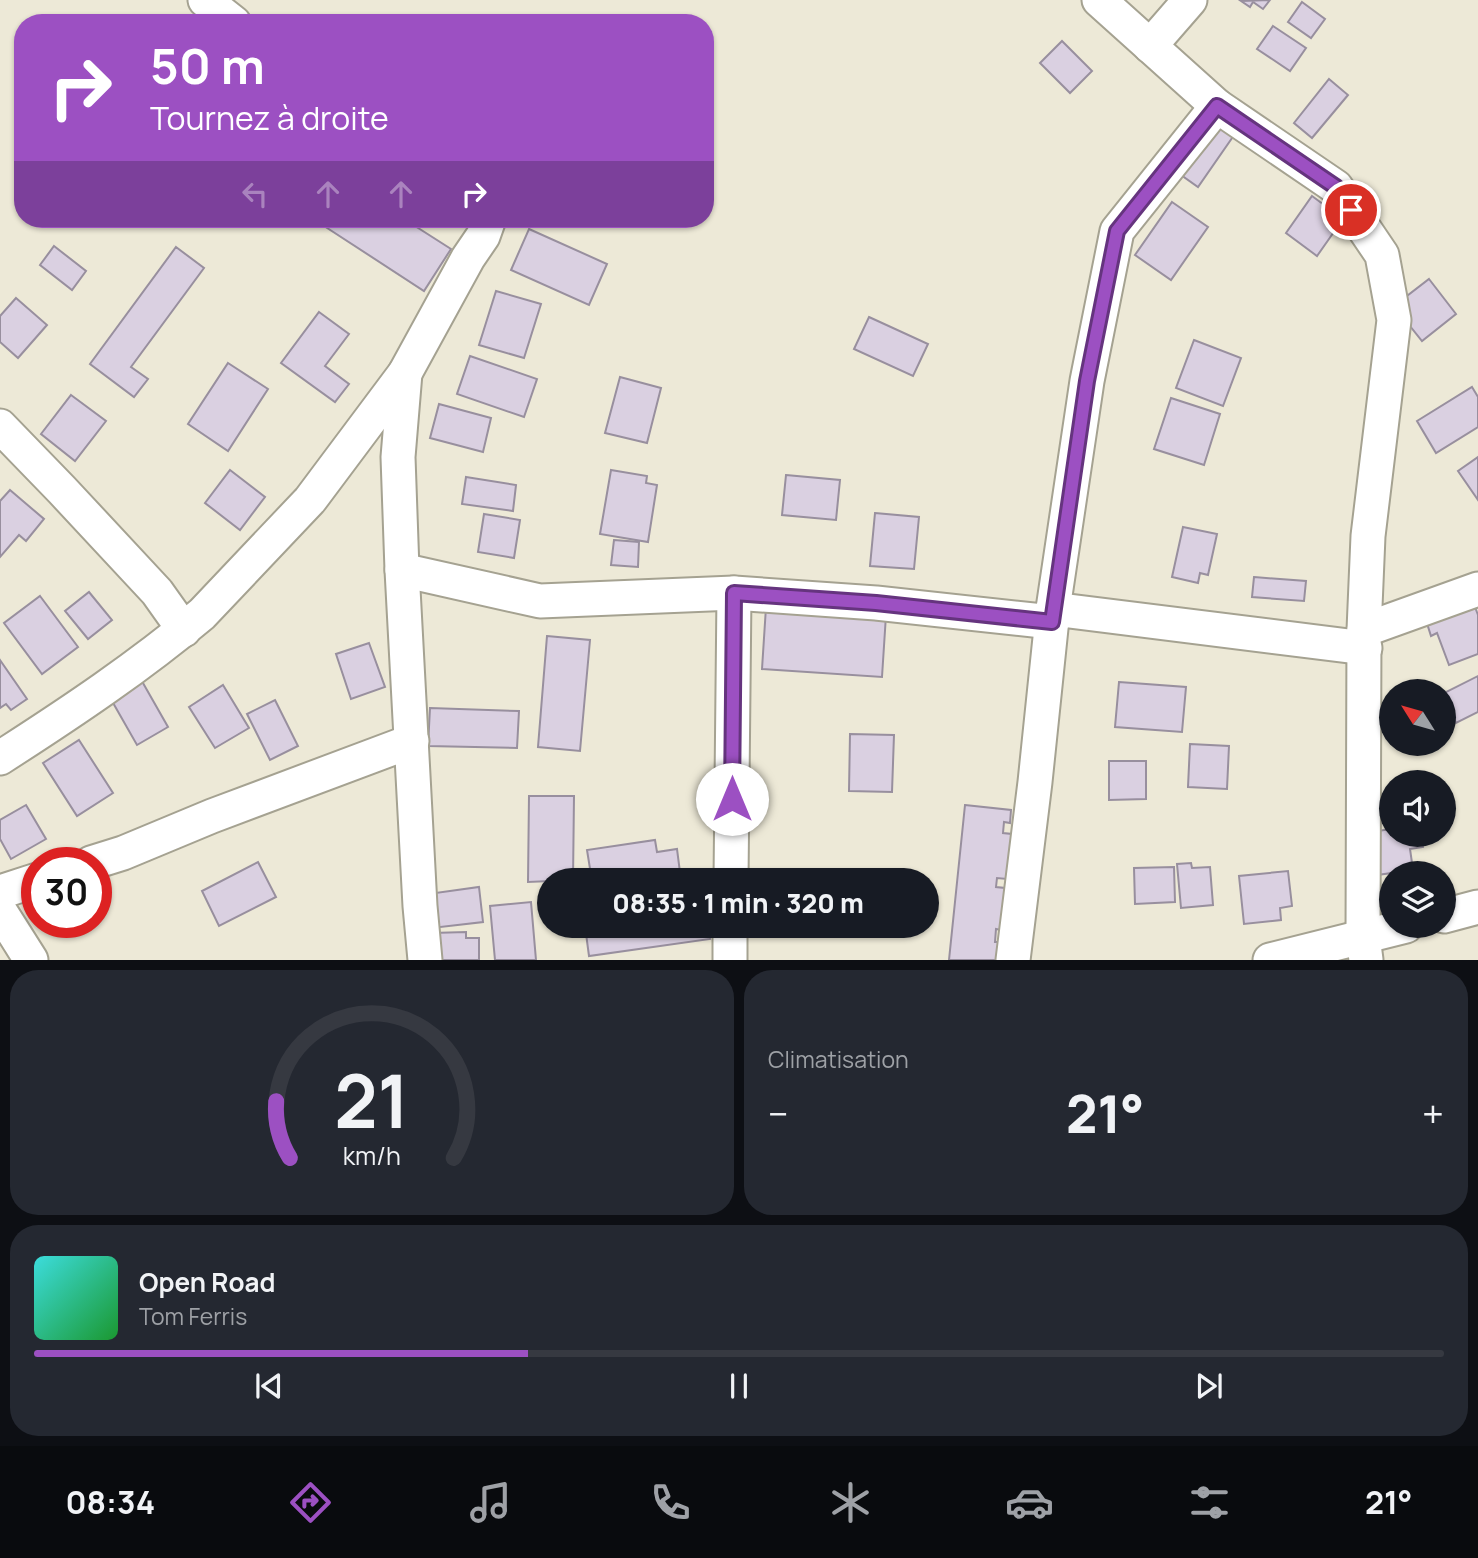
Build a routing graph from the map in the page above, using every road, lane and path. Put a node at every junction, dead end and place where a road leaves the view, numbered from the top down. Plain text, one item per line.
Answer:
1 (205, 0) edge
2 (1099, 0) edge
3 (1190, 0) edge
4 (223, 14) edge
5 (1150, 46) junction
6 (1217, 106) junction
7 (486, 228) edge
8 (405, 373) junction
9 (0, 426) edge
10 (402, 570) junction
11 (1478, 589) edge
12 (734, 593) junction
13 (1052, 615) junction
14 (184, 630) junction
15 (1364, 639) junction
16 (412, 741) junction
17 (0, 758) edge
18 (112, 857) edge
19 (731, 868) edge
20 (21, 885) edge
21 (0, 892) edge
22 (1478, 907) edge
23 (0, 911) edge
24 (1456, 913) edge
25 (730, 938) edge
26 (1383, 938) edge
27 (1364, 948) edge
28 (31, 960) edge
29 (425, 960) edge
30 (730, 960) edge
31 (1013, 960) edge
32 (1270, 960) edge

1 - 4 street
2 - 5 street
3 - 5 street
5 - 6 street
6 - 13 street
6 - 15 street
7 - 8 street
8 - 10 street
8 - 14 street
9 - 14 street
10 - 12 street
10 - 16 street
11 - 15 street
12 - 13 street
12 - 19 street
13 - 15 street
13 - 31 street
14 - 17 street
15 - 27 street
16 - 18 street
16 - 29 street
20 - 21 street
22 - 24 street
23 - 28 street
25 - 30 street
26 - 27 street
27 - 32 street

